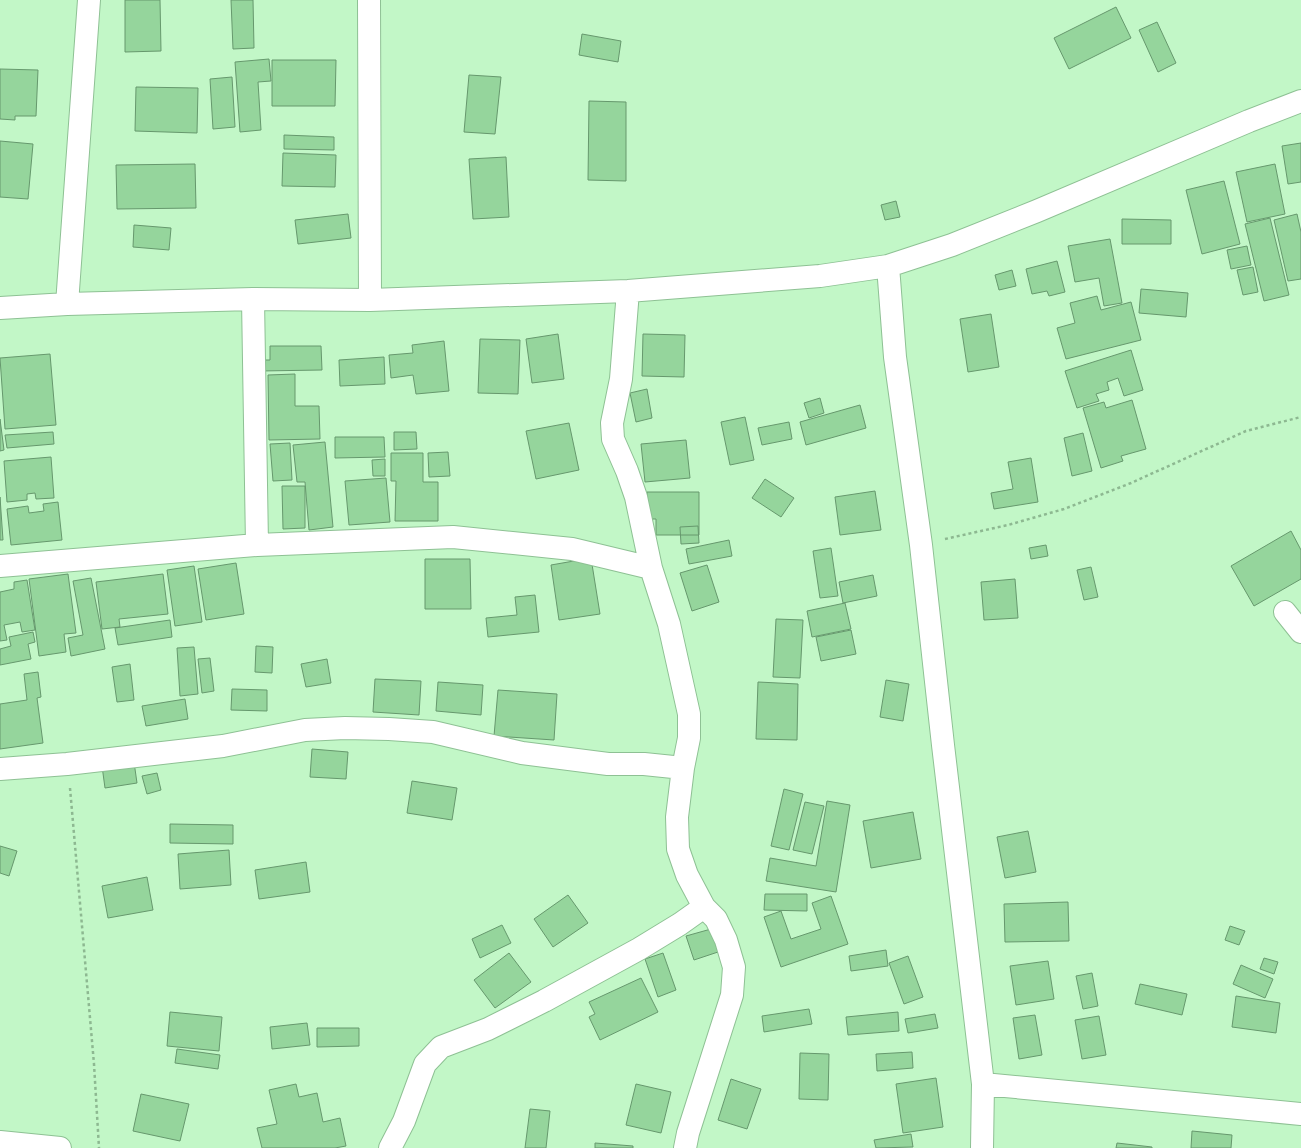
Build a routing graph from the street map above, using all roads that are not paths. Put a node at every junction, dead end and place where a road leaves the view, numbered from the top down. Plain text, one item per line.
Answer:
1 (88, 0) edge
2 (369, 0) edge
3 (1301, 101) edge
4 (888, 266) junction
5 (628, 291) junction
6 (253, 299) junction
7 (370, 300) junction
8 (68, 304) junction
9 (0, 308) edge
10 (257, 545) junction
11 (0, 566) edge
12 (651, 568) junction
13 (1285, 612) dead end
14 (1301, 632) edge
15 (683, 768) junction
16 (0, 769) edge
17 (704, 907) junction
18 (983, 1084) junction
19 (1301, 1114) edge
20 (0, 1142) edge
21 (60, 1148) edge
22 (390, 1148) edge
23 (686, 1148) edge
24 (982, 1148) edge

1 - 8 street
2 - 7 street
3 - 4 street
4 - 5 street
4 - 18 street
5 - 7 street
5 - 12 street
6 - 7 street
6 - 8 street
6 - 10 street
8 - 9 street
10 - 11 street
10 - 12 street
12 - 15 street
13 - 14 street
15 - 16 street
15 - 17 street
17 - 22 street
17 - 23 street
18 - 19 street
18 - 24 street
20 - 21 street

